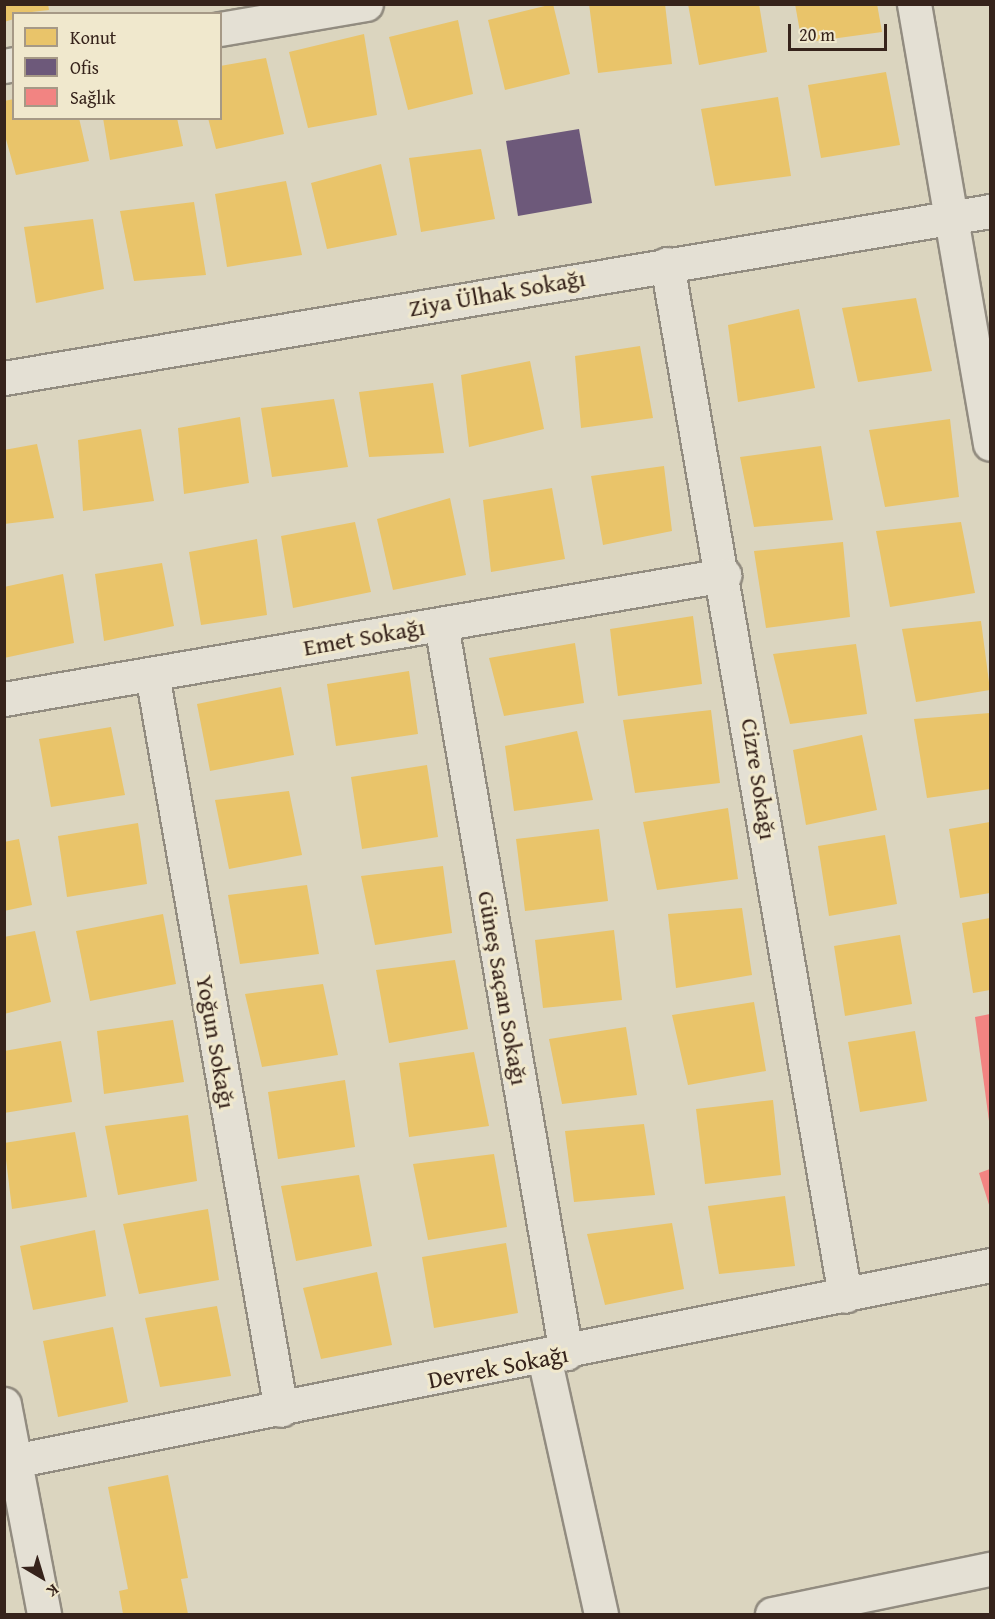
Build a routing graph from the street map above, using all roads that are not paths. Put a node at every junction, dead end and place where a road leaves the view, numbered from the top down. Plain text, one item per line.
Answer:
1 (366, 4) edge
2 (914, 4) edge
3 (222, 29) edge
4 (990, 211) edge
5 (951, 218) junction
6 (667, 264) junction
7 (4, 378) edge
8 (990, 444) edge
9 (724, 575) junction
10 (441, 624) junction
11 (152, 674) junction
12 (4, 699) edge
13 (990, 1265) edge
14 (845, 1296) junction
15 (555, 1355) junction
16 (4, 1404) edge
17 (280, 1410) junction
18 (10, 1461) edge
19 (990, 1569) edge
20 (44, 1614) edge
21 (600, 1614) edge
22 (772, 1614) edge

1 - 3 street
2 - 5 street
4 - 5 street, Ziya Ülhak Sokağı
5 - 6 street, Ziya Ülhak Sokağı
5 - 8 street
6 - 7 street, Ziya Ülhak Sokağı
6 - 9 street, Cizre Sokağı
9 - 10 street, Emet Sokağı
9 - 14 street, Cizre Sokağı
10 - 11 street, Emet Sokağı
10 - 15 street, Güneş Saçan Sokağı
11 - 12 street, Emet Sokağı
11 - 17 street, Yoğun Sokağı
13 - 14 street, Devrek Sokağı
14 - 15 street, Devrek Sokağı
15 - 17 street, Devrek Sokağı
15 - 21 street, Güneş Saçan Sokağı
16 - 18 street
17 - 18 street, Devrek Sokağı
18 - 20 street
19 - 22 street

